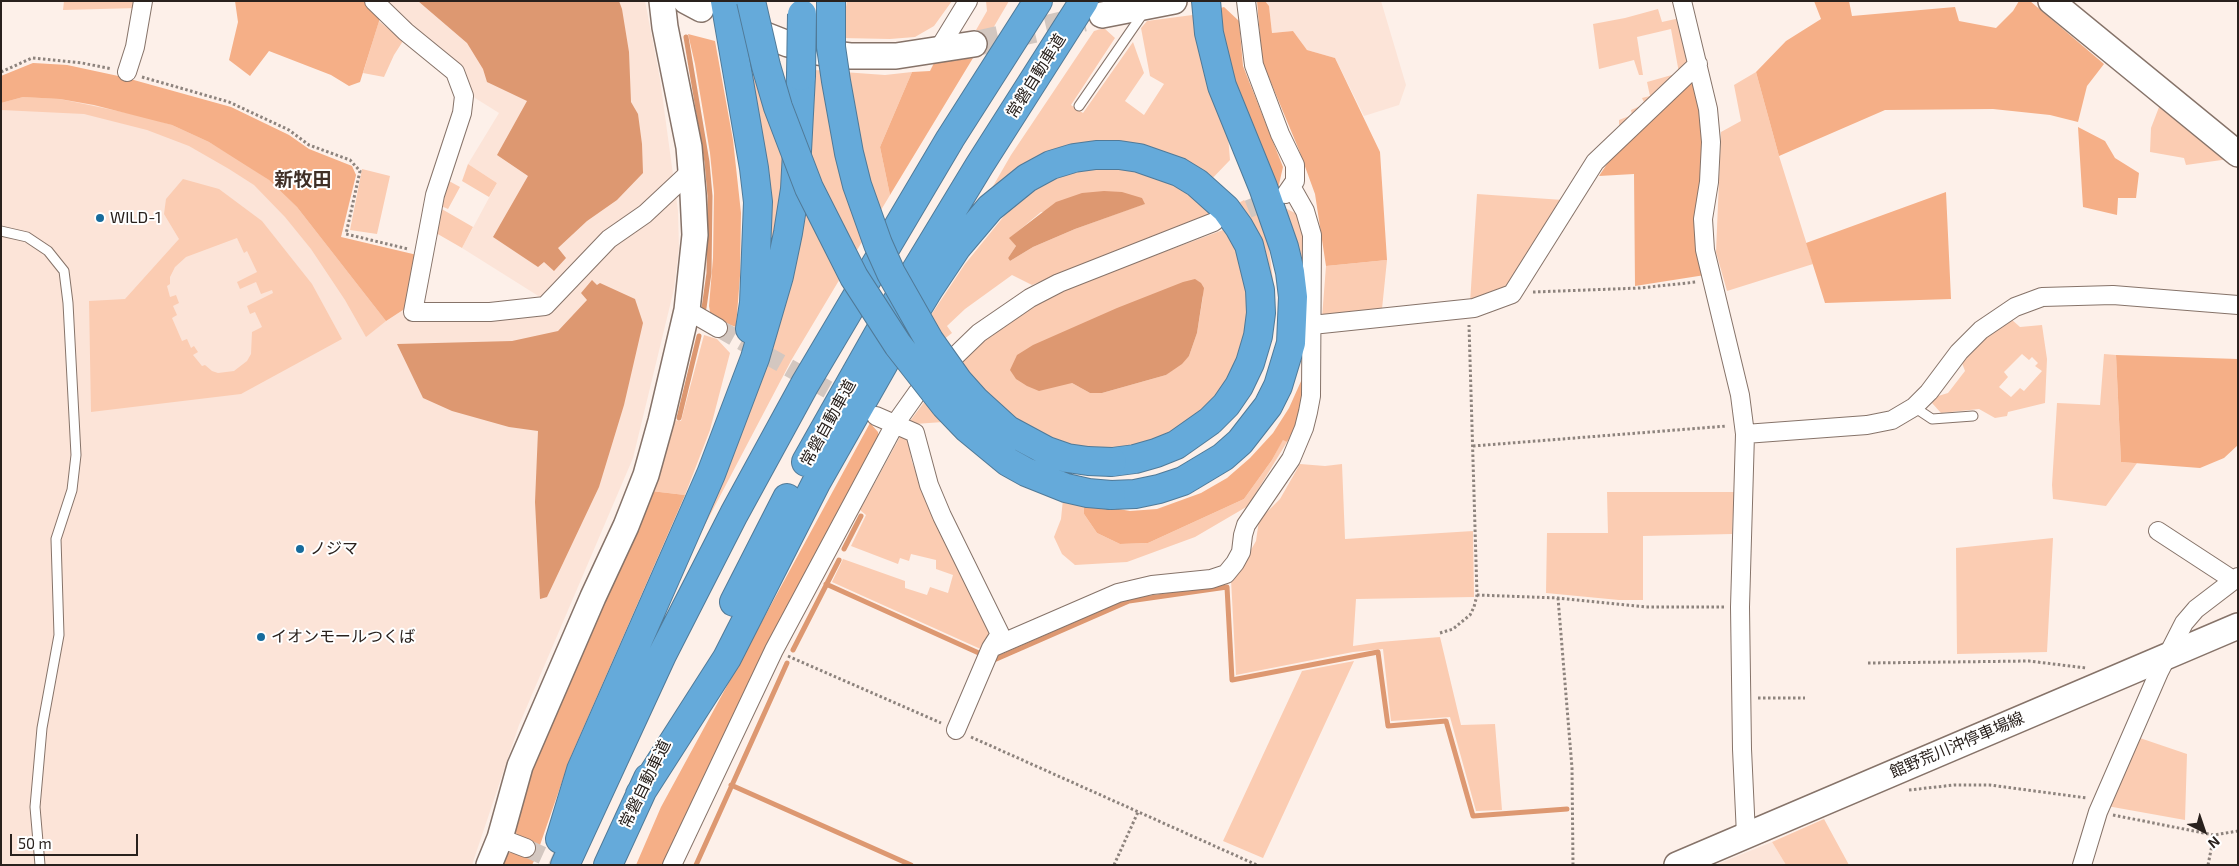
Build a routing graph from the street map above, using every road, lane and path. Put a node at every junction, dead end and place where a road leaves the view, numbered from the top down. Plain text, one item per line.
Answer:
1 (143, 1) edge
2 (374, 1) edge
3 (662, 1) edge
4 (751, 1) edge
5 (758, 1) edge
6 (831, 1) edge
7 (968, 1) edge
8 (1038, 1) edge
9 (1174, 1) edge
10 (1206, 1) edge
11 (1246, 1) edge
12 (1682, 1) edge
13 (2051, 1) edge
14 (704, 4) edge
15 (1147, 6) junction
16 (802, 8) edge
17 (1093, 8) edge
18 (739, 25) dead end
19 (974, 44) tunnel mouth
20 (938, 50) junction
21 (1698, 64) junction
22 (766, 66) junction
23 (1, 72) edge
24 (127, 72) junction
25 (1079, 106) dead end
26 (2238, 154) edge
27 (691, 171) junction
28 (1214, 222) tunnel mouth
29 (1, 230) edge
30 (423, 253) junction
31 (1712, 280) junction
32 (1512, 294) junction
33 (2238, 305) edge
34 (1468, 308) junction
35 (687, 310) junction
36 (1312, 325) junction
37 (718, 328) tunnel mouth
38 (1914, 407) junction
39 (876, 416) dead end
40 (1973, 416) dead end
41 (895, 424) junction
42 (1744, 429) junction
43 (728, 431) junction
44 (1473, 446) junction
45 (2158, 531) dead end
46 (2236, 578) edge
47 (1477, 595) junction
48 (1558, 598) junction
49 (1740, 607) junction
50 (2238, 626) edge
51 (1440, 634) dead end
52 (991, 648) junction
53 (2166, 657) junction
54 (1868, 663) dead end
55 (2116, 678) junction
56 (1741, 698) junction
57 (1805, 698) dead end
58 (956, 730) dead end
59 (1908, 790) dead end
60 (640, 794) junction
61 (2100, 807) junction
62 (2238, 831) edge
63 (1746, 835) junction
64 (2214, 835) junction
65 (500, 838) junction
66 (526, 848) tunnel mouth
67 (40, 865) edge
68 (489, 865) edge
69 (553, 865) edge
70 (565, 865) edge
71 (608, 865) edge
72 (672, 865) edge
73 (1114, 865) edge
74 (1257, 865) edge
75 (1573, 865) edge
76 (1677, 865) edge
77 (2082, 865) edge
78 (2208, 865) edge

1 - 24 street
2 - 30 street
3 - 27 street
4 - 22 highway, bridge
5 - 22 highway, bridge
6 - 60 highway, bridge
7 - 20 street
8 - 70 highway
9 - 15 street
10 - 22 highway, bridge
11 - 36 street
12 - 21 street
13 - 26 street
14 - 43 highway
15 - 17 street
15 - 25 lane
16 - 43 highway, bridge
17 - 60 highway, 常磐自動車道
18 - 20 street
19 - 20 street
21 - 31 street
21 - 32 street
23 - 24 path
24 - 30 path
27 - 30 street
27 - 35 street
28 - 41 street
29 - 67 lane
31 - 32 path
31 - 42 street
32 - 34 street
33 - 38 street
34 - 36 street
34 - 44 path
35 - 37 street
35 - 65 street
36 - 52 street
38 - 40 lane
38 - 42 street
39 - 41 street
41 - 52 street
41 - 72 street
42 - 44 path
42 - 49 street
43 - 69 highway
44 - 47 path
45 - 46 street
46 - 53 street
47 - 48 path
47 - 51 path
48 - 49 path
48 - 75 path
49 - 56 street
50 - 53 street, 館野荒川沖停車場線
52 - 58 street
53 - 55 street, 館野荒川沖停車場線
53 - 61 street
54 - 55 path
55 - 63 street, 館野荒川沖停車場線
56 - 57 path
56 - 63 street
59 - 61 path
60 - 71 highway, 常磐自動車道
61 - 64 path
61 - 77 street
62 - 64 path
63 - 76 street, 館野荒川沖停車場線
64 - 78 path
65 - 66 street
65 - 68 street
73 - 74 path

